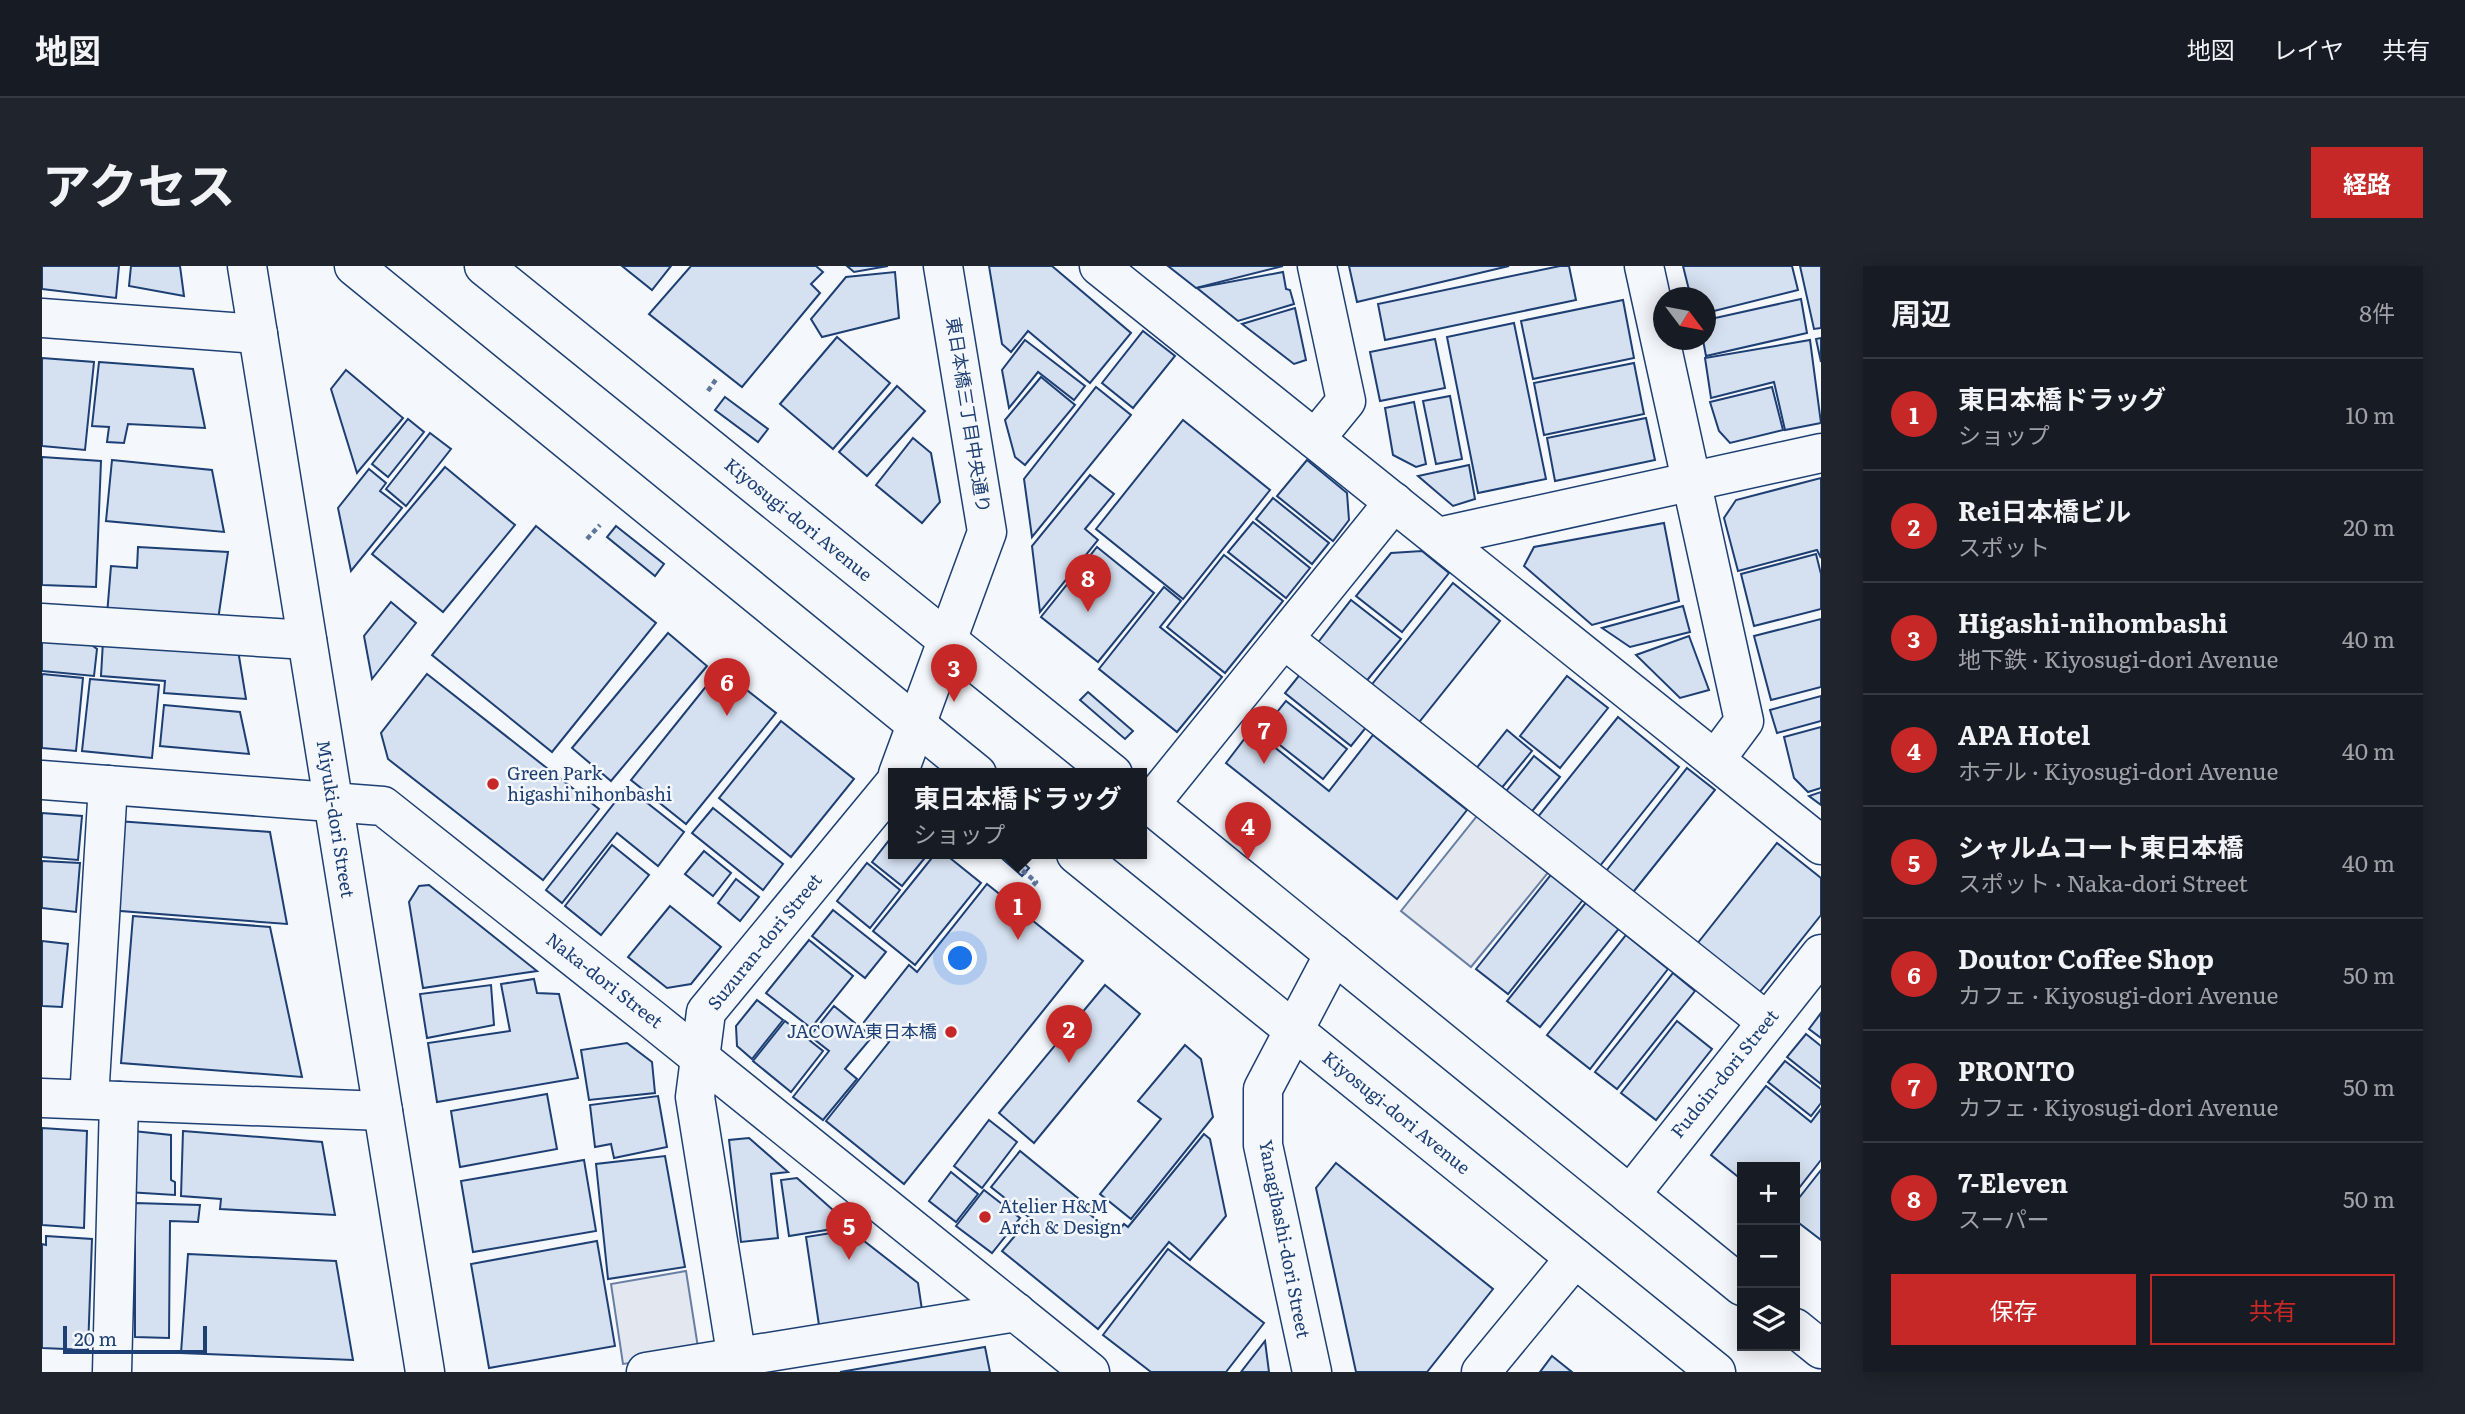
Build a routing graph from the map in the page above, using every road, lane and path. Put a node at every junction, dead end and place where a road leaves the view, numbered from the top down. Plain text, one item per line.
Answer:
1 (247, 266) edge
2 (354, 266) edge
3 (943, 266) edge
4 (1099, 266) edge
5 (1317, 266) edge
6 (1644, 266) edge
7 (507, 273) edge
8 (42, 318) edge
9 (258, 334) junction
10 (1315, 439) junction
11 (1821, 453) edge
12 (1691, 481) junction
13 (1394, 502) junction
14 (608, 531) dead end
15 (1438, 537) junction
16 (587, 539) dead end
17 (42, 623) edge
18 (1284, 639) junction
19 (307, 640) junction
20 (947, 640) junction
21 (916, 724) junction
22 (1715, 760) junction
23 (900, 768) edge
24 (970, 768) edge
25 (1105, 768) edge
26 (42, 780) edge
27 (108, 785) junction
28 (888, 791) edge
29 (1147, 800) edge
30 (333, 802) junction
31 (1147, 802) edge
32 (1821, 845) edge
33 (1009, 859) edge
34 (1082, 859) edge
35 (1025, 894) dead end
36 (1334, 954) junction
37 (1821, 954) edge
38 (1767, 1022) junction
39 (1293, 1031) junction
40 (699, 1057) junction
41 (42, 1098) edge
42 (104, 1100) junction
43 (383, 1111) junction
44 (1630, 1195) junction
45 (1575, 1258) junction
46 (1737, 1282) edge
47 (1016, 1312) junction
48 (1800, 1332) edge
49 (1821, 1349) edge
50 (738, 1365) edge
51 (112, 1372) edge
52 (425, 1372) edge
53 (646, 1372) edge
54 (1090, 1372) edge
55 (1312, 1372) edge
56 (1481, 1372) edge
57 (1716, 1372) edge

1 - 9 street, Miyuki-dori Street
2 - 21 street
3 - 20 street, 東日本橋三丁目中央通り
4 - 10 street
5 - 10 street
6 - 12 street
7 - 20 street, Kiyosugi-dori Avenue
8 - 9 street
9 - 19 street, Miyuki-dori Street
10 - 13 street
11 - 12 street
12 - 15 street
12 - 22 street
13 - 15 street
13 - 18 street
14 - 16 path
15 - 22 street
17 - 19 street
18 - 29 street
18 - 38 street
19 - 30 street, Miyuki-dori Street
20 - 21 street, 東日本橋三丁目中央通り
20 - 25 street, Kiyosugi-dori Avenue
21 - 23 street
21 - 24 street
22 - 32 street
26 - 27 street, Naka-dori Street
27 - 30 street, Naka-dori Street
27 - 42 street
28 - 40 street, Suzuran-dori Street
30 - 40 street, Naka-dori Street
30 - 43 street, Miyuki-dori Street
31 - 36 street
33 - 35 path
34 - 39 street, Kiyosugi-dori Avenue
36 - 39 street, Yanagibashi-dori Street
36 - 44 street
37 - 38 street, Fudoin-dori Street
38 - 44 street, Fudoin-dori Street
39 - 45 street, Kiyosugi-dori Avenue
39 - 55 street, Yanagibashi-dori Street
40 - 47 street, Naka-dori Street
40 - 50 street, Suzuran-dori Street
41 - 42 street
42 - 43 street
42 - 51 street
43 - 52 street, Miyuki-dori Street
44 - 46 street
45 - 56 street
45 - 57 street, Kiyosugi-dori Avenue
47 - 50 street
47 - 54 street, Naka-dori Street
48 - 49 street
50 - 53 street

